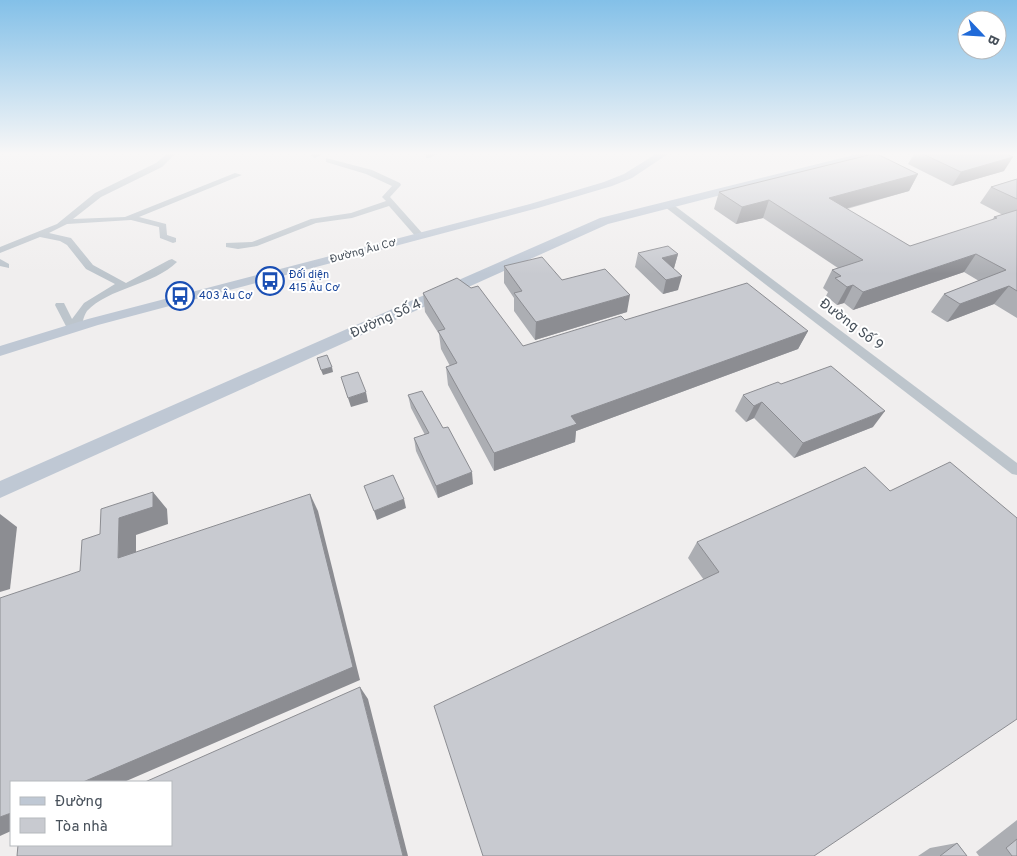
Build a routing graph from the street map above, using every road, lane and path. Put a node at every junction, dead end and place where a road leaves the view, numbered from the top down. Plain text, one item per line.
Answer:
1 (100, 194) edge
2 (192, 194) edge
3 (387, 194) edge
4 (575, 194) edge
5 (712, 194) edge
6 (392, 202) junction
7 (668, 205) junction
8 (130, 218) junction
9 (63, 224) junction
10 (41, 235) junction
11 (420, 236) junction
12 (173, 240) dead end
13 (230, 245) dead end
14 (0, 250) edge
15 (172, 262) dead end
16 (117, 288) junction
17 (60, 305) dead end
18 (74, 327) junction
19 (0, 351) edge
20 (1017, 470) edge
21 (0, 490) edge

1 - 9 street
2 - 8 street
3 - 6 street
4 - 11 street, Đường Âu Cơ
5 - 7 street, Đường Số 4
6 - 11 street
6 - 13 street
7 - 20 street, Đường Số 9
7 - 21 street, Đường Số 4
8 - 9 street
8 - 12 street
9 - 10 street
10 - 14 street
10 - 16 street
11 - 18 street, Đường Âu Cơ
15 - 16 street
16 - 18 street
17 - 18 street
18 - 19 street, Đường Âu Cơ

